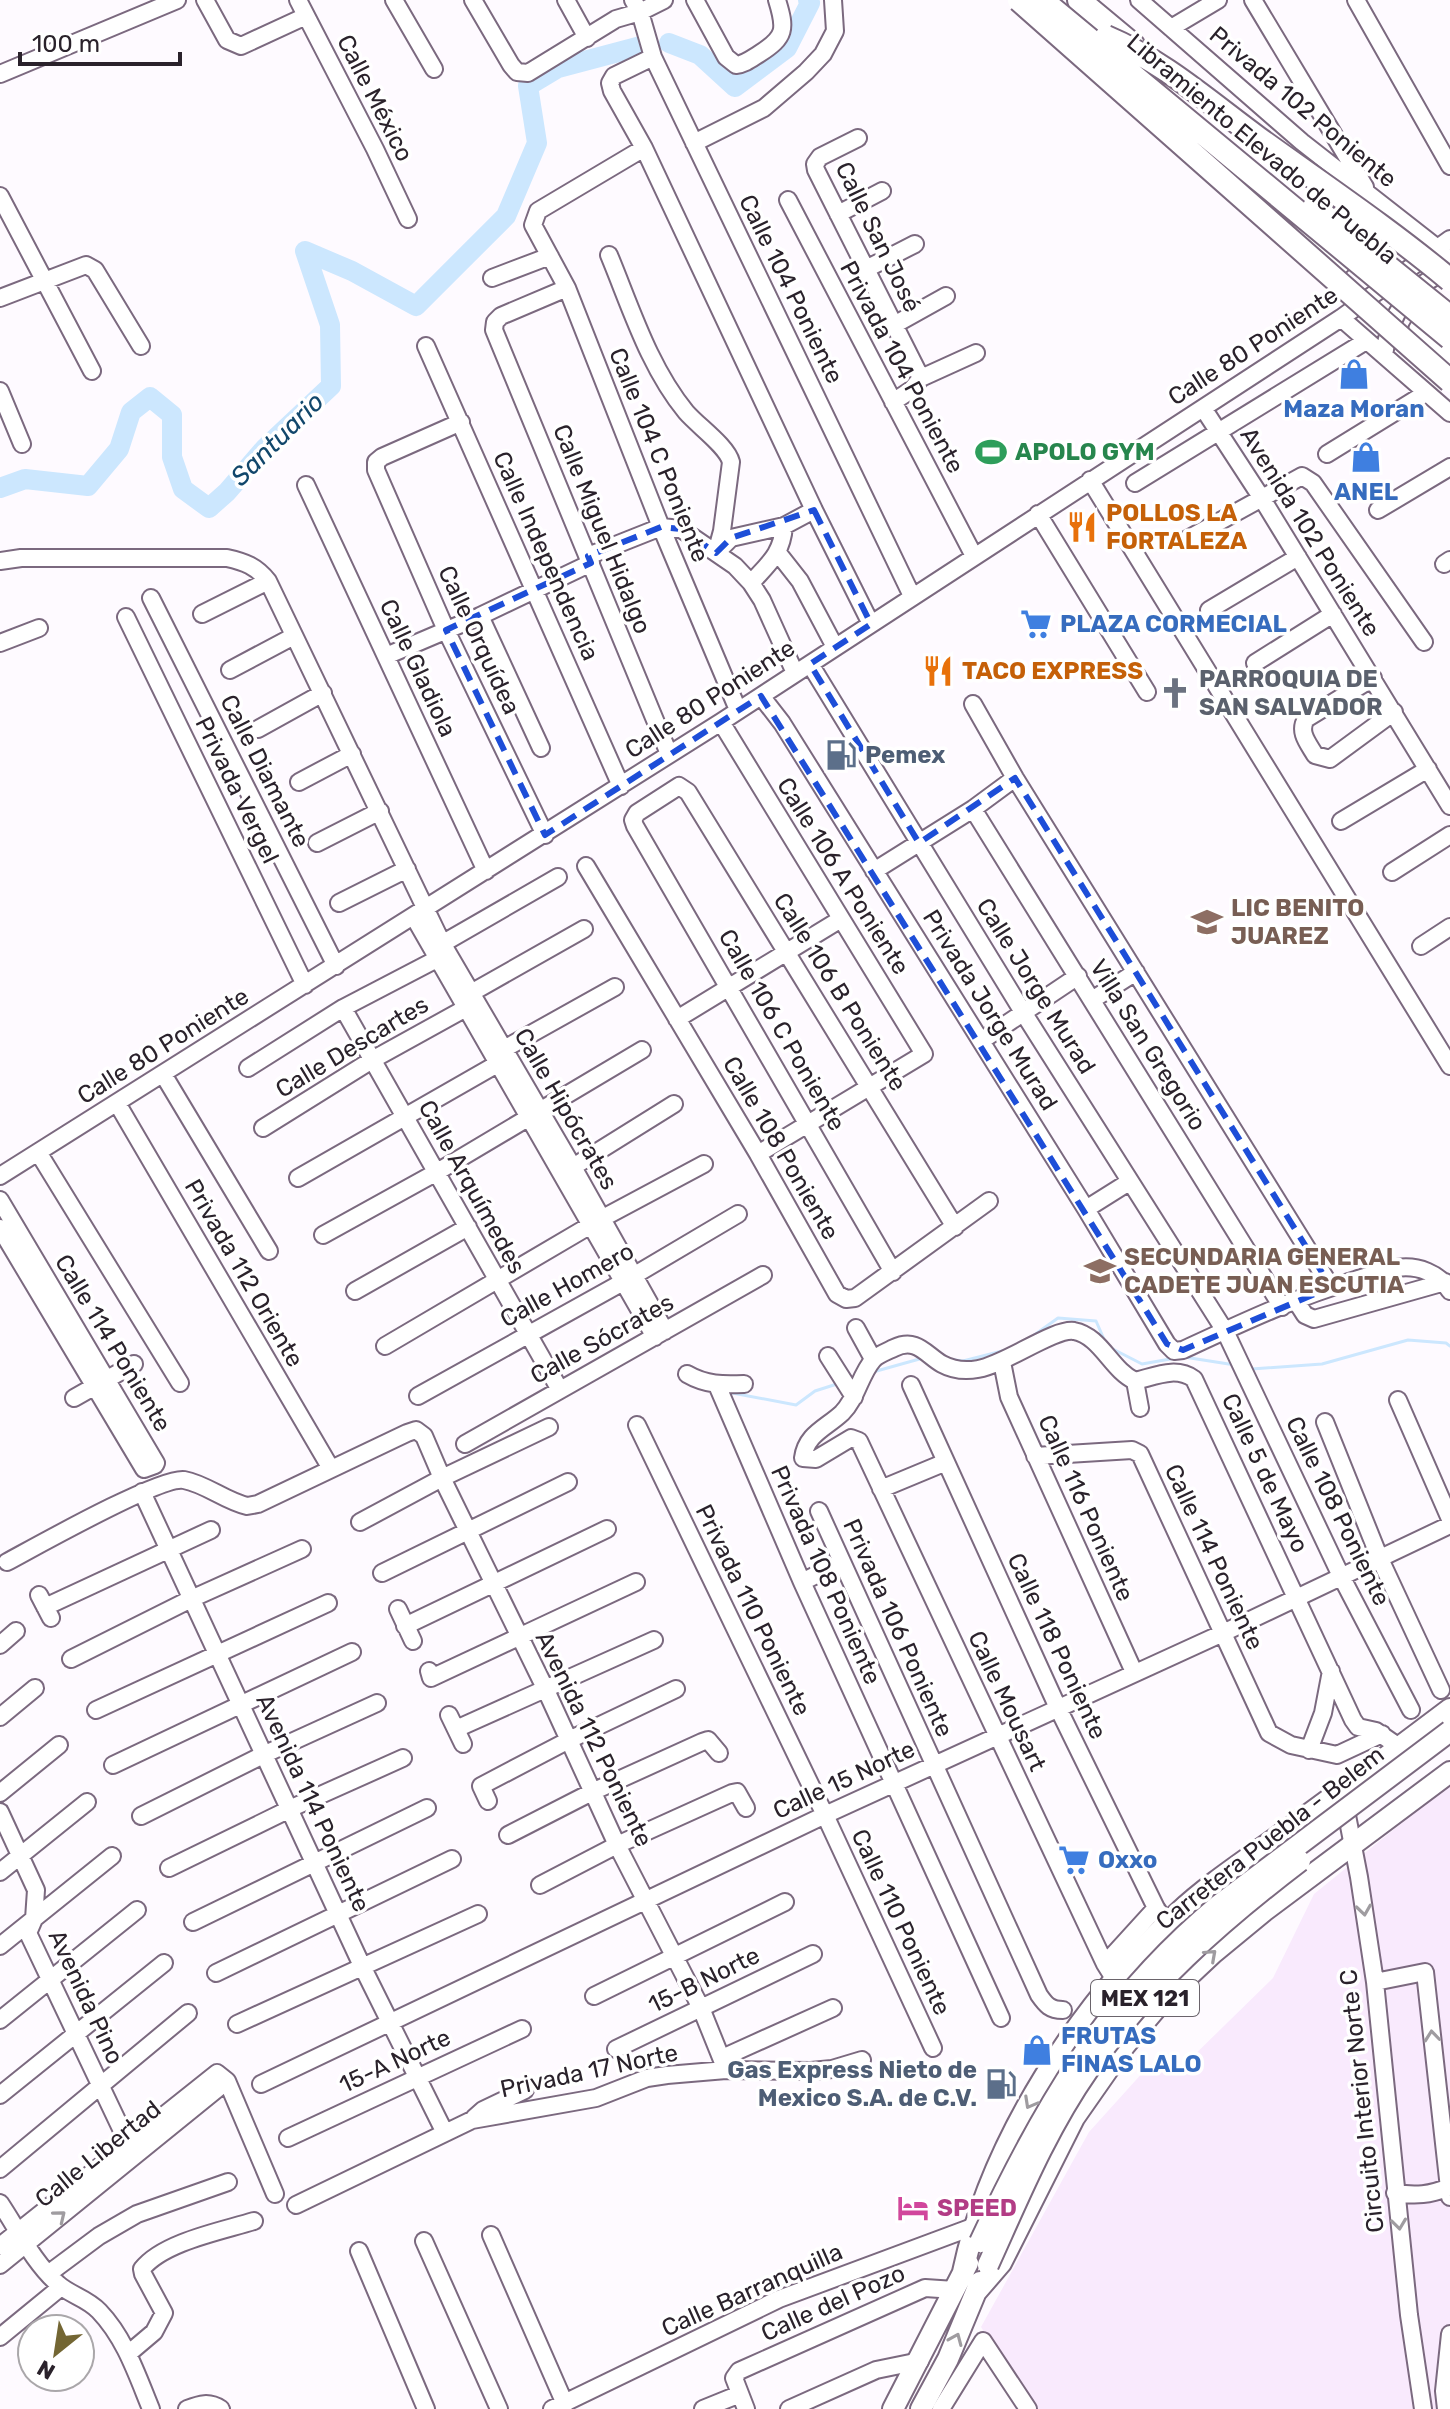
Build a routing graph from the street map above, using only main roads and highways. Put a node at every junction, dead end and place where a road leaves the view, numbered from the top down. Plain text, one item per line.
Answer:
1 (1021, 0) edge
2 (1042, 0) edge
3 (1062, 0) edge
4 (1079, 0) edge
5 (1106, 37) junction
6 (1450, 280) edge
7 (1450, 293) edge
8 (1450, 317) edge
9 (1450, 338) edge
10 (1450, 355) edge
11 (1450, 381) edge
12 (1450, 1709) edge
13 (1450, 1731) edge
14 (1450, 1748) edge
15 (1379, 1762) junction
16 (1450, 1772) edge
17 (1404, 1806) junction
18 (1282, 1834) junction
19 (1309, 1877) junction
20 (977, 2234) junction
21 (976, 2292) junction
22 (893, 2409) edge
23 (921, 2409) edge

1 - 10 highway
1 - 11 highway, bridge
2 - 9 highway, Libramiento Elevado de Puebla, bridge
3 - 5 highway, Libramiento Elevado de Puebla
4 - 7 highway
5 - 6 highway, bridge
5 - 8 highway, Libramiento Elevado de Puebla, bridge
12 - 15 main road
13 - 20 main road, Carretera Puebla - Belem / MEX 121, bridge
14 - 21 main road, Carretera Puebla - Belem / MEX 121, bridge
15 - 17 main road
15 - 18 main road
16 - 17 main road
17 - 19 main road
18 - 19 main road
18 -> 20 main road
21 -> 19 main road
20 - 22 main road, Carretera Puebla - Belem / MEX 121
23 -> 21 main road, Carretera Puebla - Belem / MEX 121

